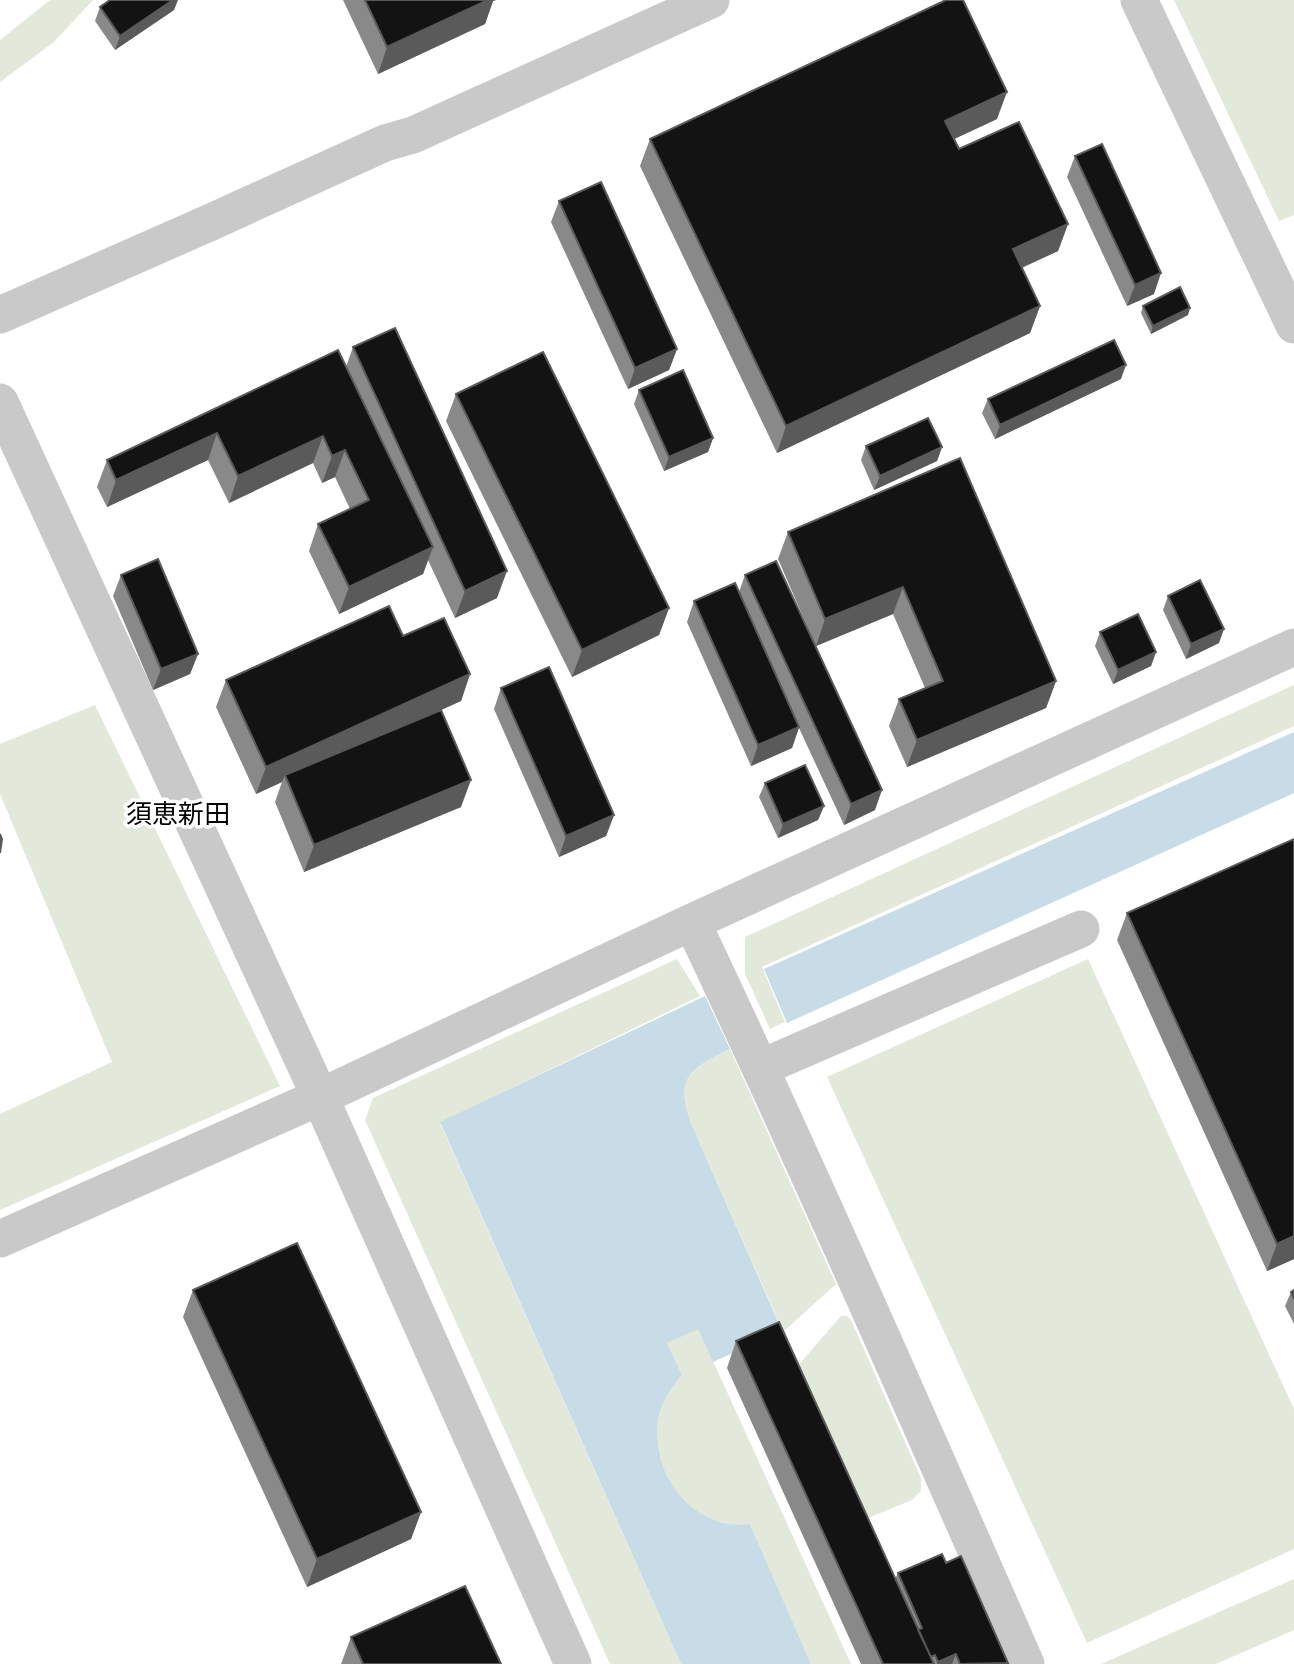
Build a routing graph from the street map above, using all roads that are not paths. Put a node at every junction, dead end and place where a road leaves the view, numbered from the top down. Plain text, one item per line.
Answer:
1 (711, 0) edge
2 (1139, 0) edge
3 (0, 315) edge
4 (1294, 325) edge
5 (0, 402) edge
6 (1294, 647) edge
7 (692, 922) junction
8 (1081, 929) dead end
9 (754, 1055) junction
10 (320, 1097) junction
11 (0, 1239) edge
12 (573, 1664) edge
13 (1026, 1664) edge

1 - 3 street
2 - 4 street
5 - 10 street
6 - 7 street
7 - 9 street
7 - 10 street
8 - 9 street
9 - 13 street
10 - 11 street
10 - 12 street

